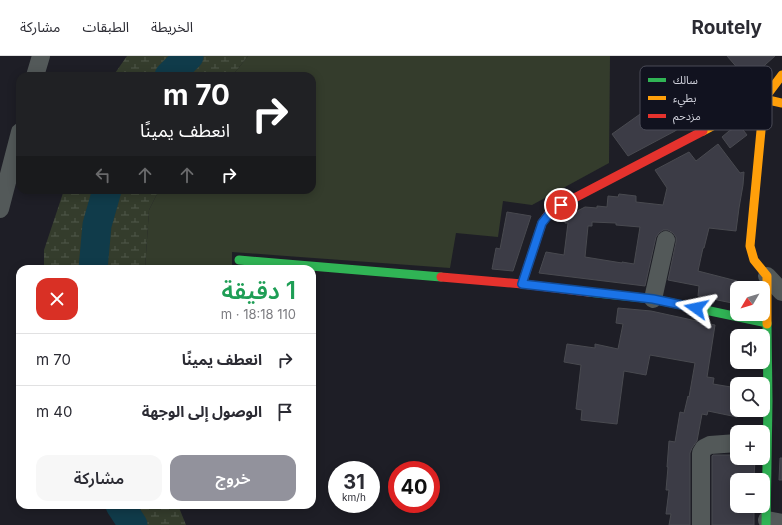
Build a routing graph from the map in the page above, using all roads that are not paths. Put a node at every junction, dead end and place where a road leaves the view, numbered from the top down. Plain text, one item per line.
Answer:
1 (40, 56) edge
2 (36, 72) edge
3 (782, 76) edge
4 (772, 88) edge
5 (772, 100) edge
6 (782, 103) edge
7 (703, 130) edge
8 (761, 130) edge
9 (16, 147) edge
10 (0, 209) edge
11 (666, 240) dead end
12 (239, 260) dead end
13 (298, 265) edge
14 (316, 267) edge
15 (766, 276) junction
16 (522, 284) junction
17 (782, 292) edge
18 (653, 299) junction
19 (767, 323) junction
20 (775, 403) edge
21 (770, 425) edge
22 (730, 444) edge
23 (768, 465) edge
24 (772, 523) edge
25 (701, 525) edge

1 - 2 street
3 - 4 street
5 - 6 street
7 - 16 street
8 - 15 street
9 - 10 street
11 - 18 street
12 - 13 street
14 - 16 street
15 - 17 street
15 - 19 street
16 - 18 street
18 - 19 street
19 - 20 street
20 - 21 street
22 - 25 street
23 - 24 street

